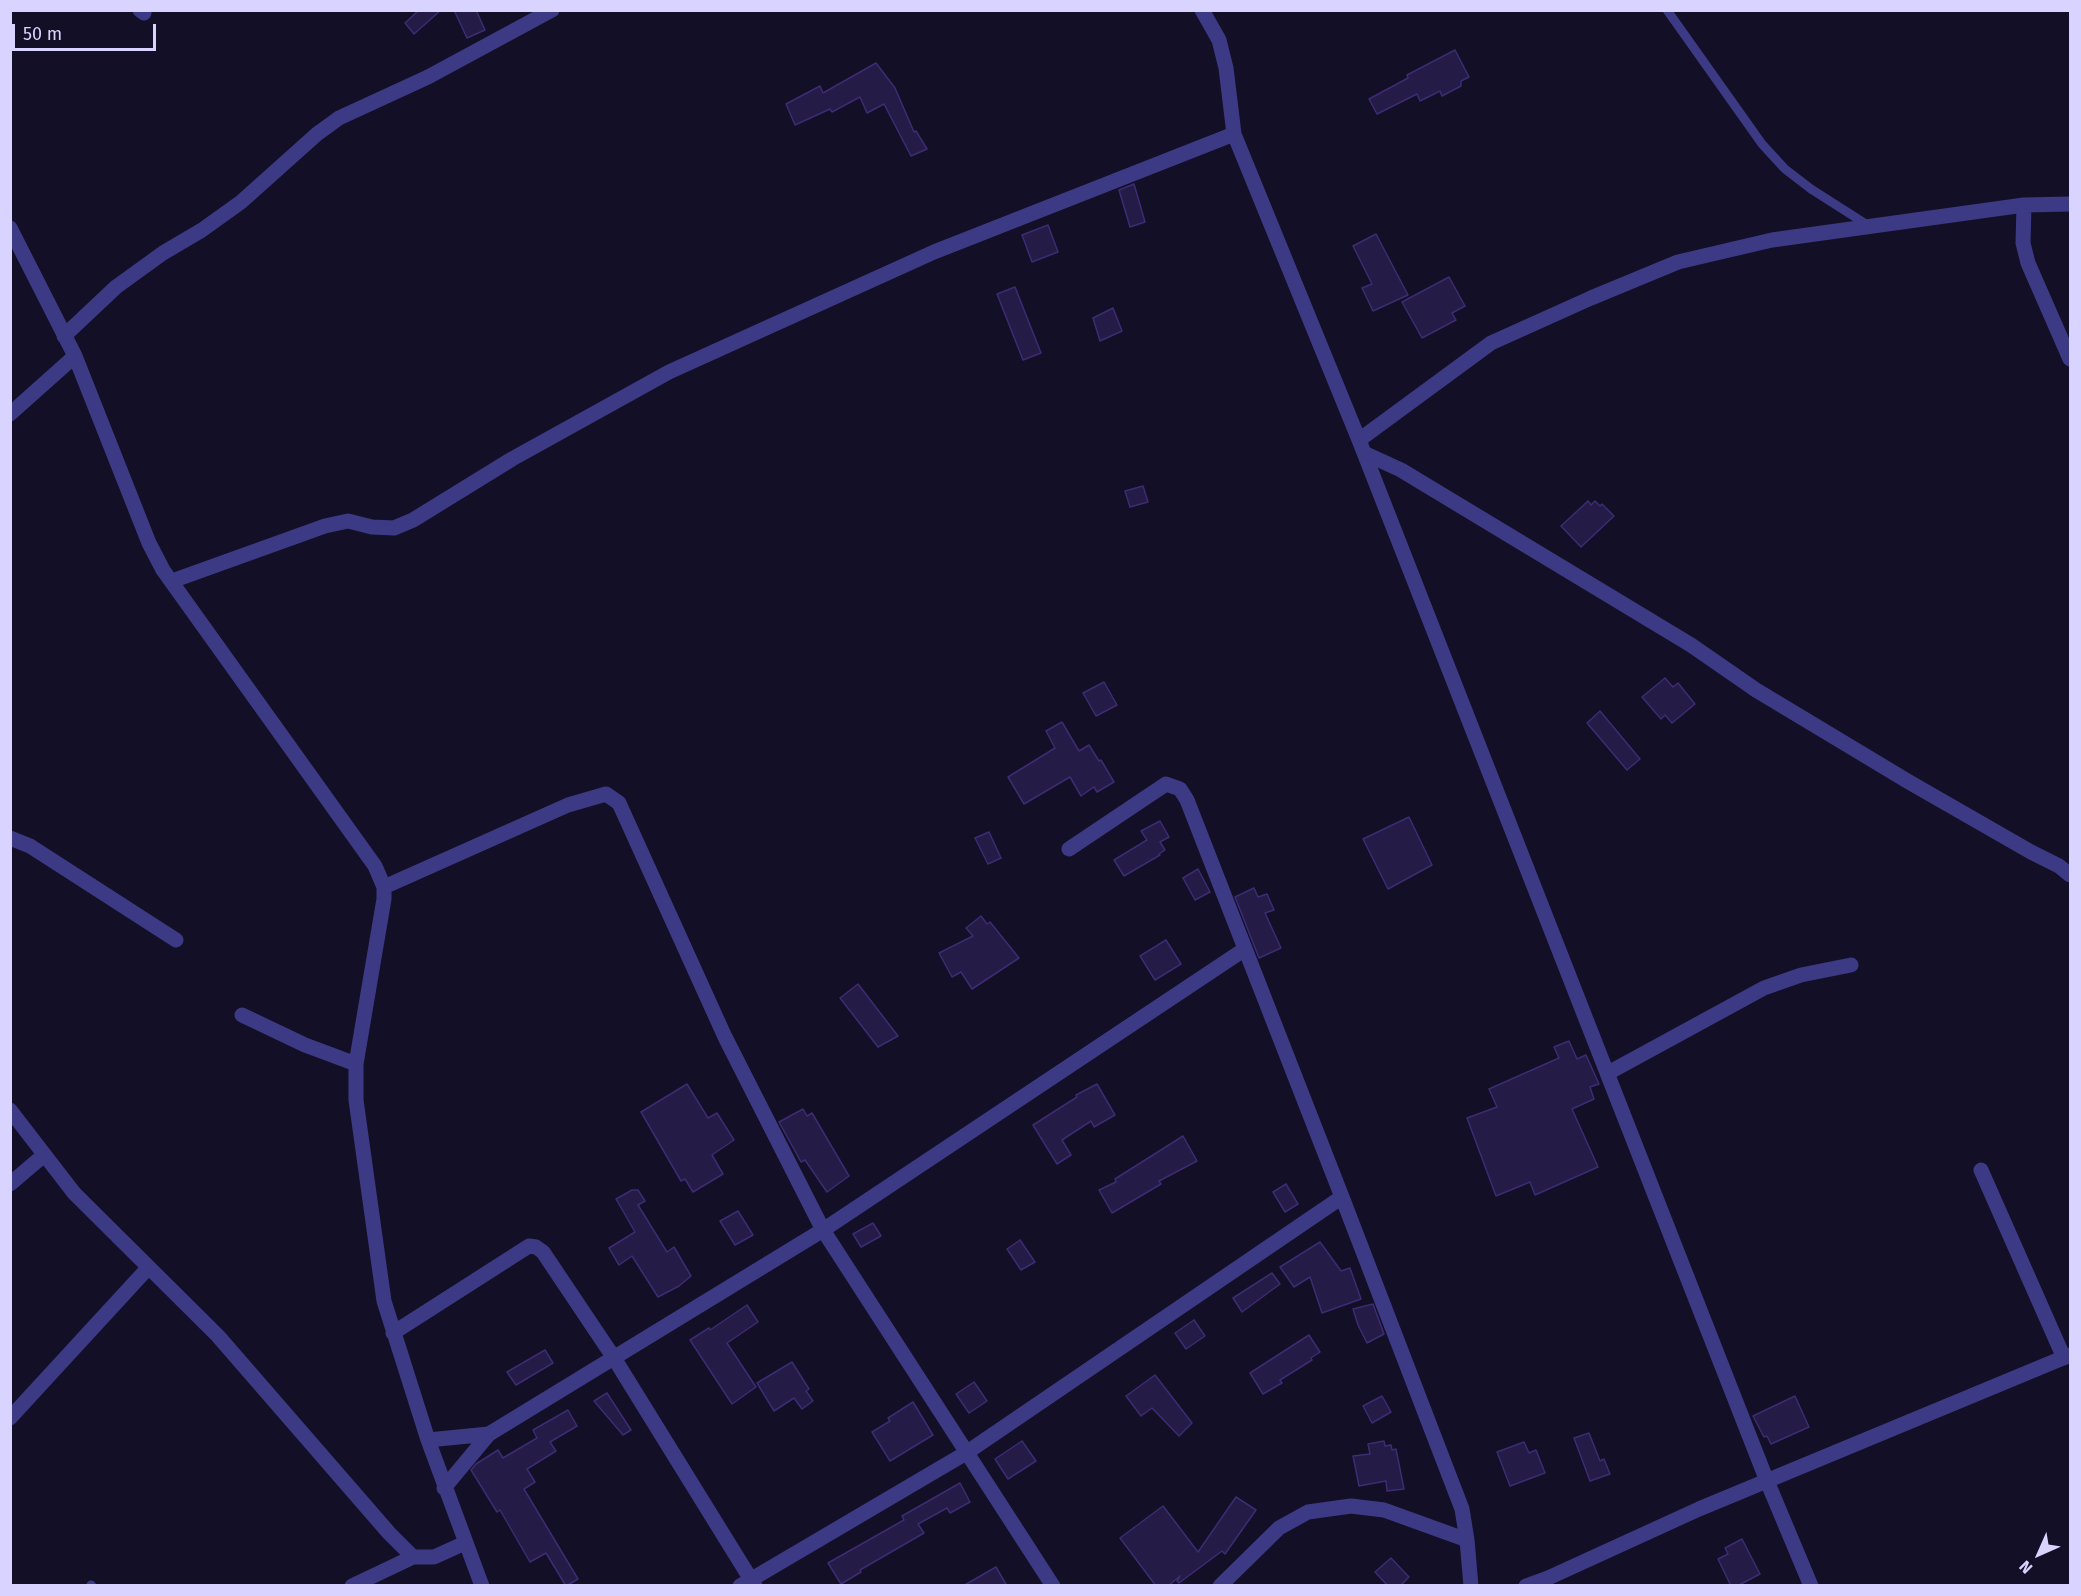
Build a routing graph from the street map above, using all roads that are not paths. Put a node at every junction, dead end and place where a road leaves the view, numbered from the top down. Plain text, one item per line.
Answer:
1 (552, 10) edge
2 (1202, 10) edge
3 (1667, 10) edge
4 (1234, 135) junction
5 (2070, 204) edge
6 (2024, 205) junction
7 (1871, 227) junction
8 (10, 228) edge
9 (64, 336) junction
10 (75, 356) junction
11 (2070, 359) edge
12 (10, 414) edge
13 (1361, 446) junction
14 (172, 581) junction
15 (10, 838) edge
16 (1069, 849) dead end
17 (2070, 874) edge
18 (384, 887) junction
19 (176, 940) dead end
20 (1245, 949) junction
21 (1851, 965) dead end
22 (242, 1015) dead end
23 (356, 1064) junction
24 (1608, 1073) junction
25 (10, 1110) edge
26 (44, 1155) junction
27 (1981, 1170) dead end
28 (10, 1184) edge
29 (1342, 1197) junction
30 (823, 1230) junction
31 (148, 1268) junction
32 (393, 1333) junction
33 (2067, 1357) edge
34 (614, 1358) junction
35 (10, 1418) edge
36 (489, 1434) junction
37 (428, 1440) junction
38 (966, 1453) junction
39 (1767, 1481) junction
40 (444, 1488) junction
41 (1467, 1540) junction
42 (465, 1543) junction
43 (413, 1557) junction
44 (749, 1583) edge
45 (352, 1586) edge
46 (482, 1586) edge
47 (1053, 1586) edge
48 (1220, 1586) edge
49 (1471, 1586) edge
50 (1526, 1586) edge
51 (1811, 1586) edge

1 - 9 street
2 - 4 street
3 - 7 lane
4 - 13 street
4 - 14 street
5 - 6 street
6 - 7 street
6 - 11 street
7 - 13 street
8 - 9 street
9 - 10 street
10 - 12 street
10 - 14 street
13 - 17 street
13 - 24 street
14 - 18 street
15 - 19 street
16 - 20 street
18 - 23 street
18 - 30 street
20 - 29 street
20 - 30 street
21 - 24 street
22 - 23 street
23 - 32 street
24 - 39 street
25 - 26 street
26 - 28 street
26 - 31 street
27 - 33 street
29 - 38 street
29 - 41 street
30 - 34 street
30 - 38 street
31 - 35 street
31 - 43 street
32 - 34 street
32 - 37 street
33 - 39 street
34 - 36 street
34 - 44 street
36 - 37 street
36 - 40 street
37 - 40 street
38 - 44 street
38 - 47 street
39 - 50 street
39 - 51 street
40 - 42 street
41 - 48 street
41 - 49 street
42 - 43 street
42 - 46 street
43 - 45 street

